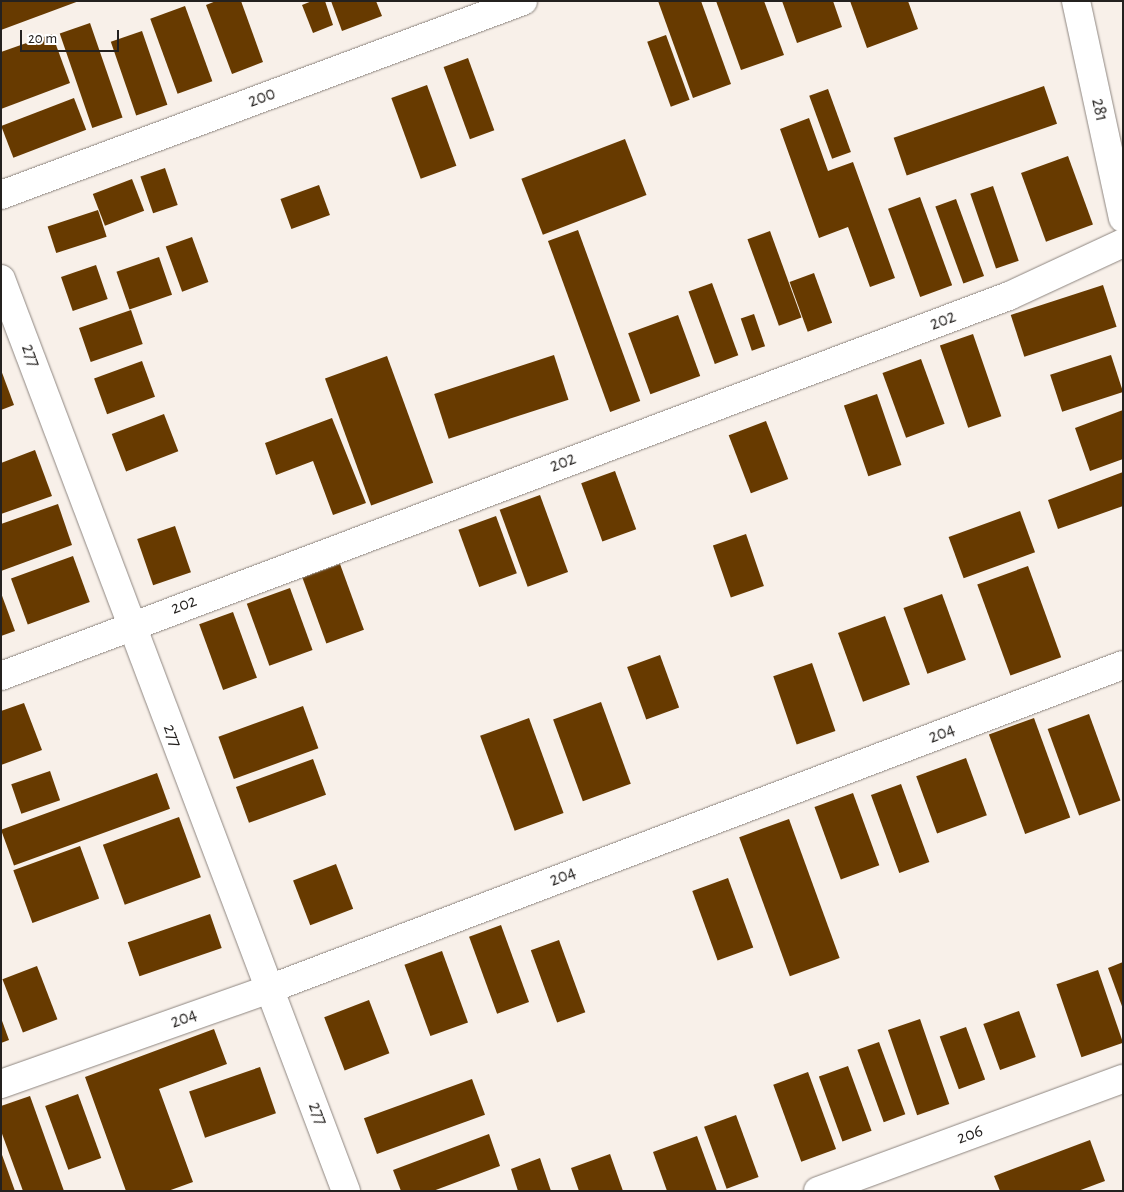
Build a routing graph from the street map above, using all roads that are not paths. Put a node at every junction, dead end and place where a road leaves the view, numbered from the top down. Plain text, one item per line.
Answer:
1 (523, 1) edge
2 (1076, 1) edge
3 (1, 195) edge
4 (1123, 218) edge
5 (1123, 243) edge
6 (1, 279) edge
7 (130, 625) junction
8 (1123, 665) edge
9 (1, 676) edge
10 (269, 989) junction
11 (1123, 1078) edge
12 (1, 1084) edge
13 (346, 1191) edge
14 (818, 1191) edge

1 - 3 street, 200
2 - 4 street, 281
5 - 7 street, 202
6 - 7 street, 277
7 - 9 street, 202
7 - 10 street, 277
8 - 10 street, 204
10 - 12 street, 204
10 - 13 street, 277
11 - 14 street, 206

